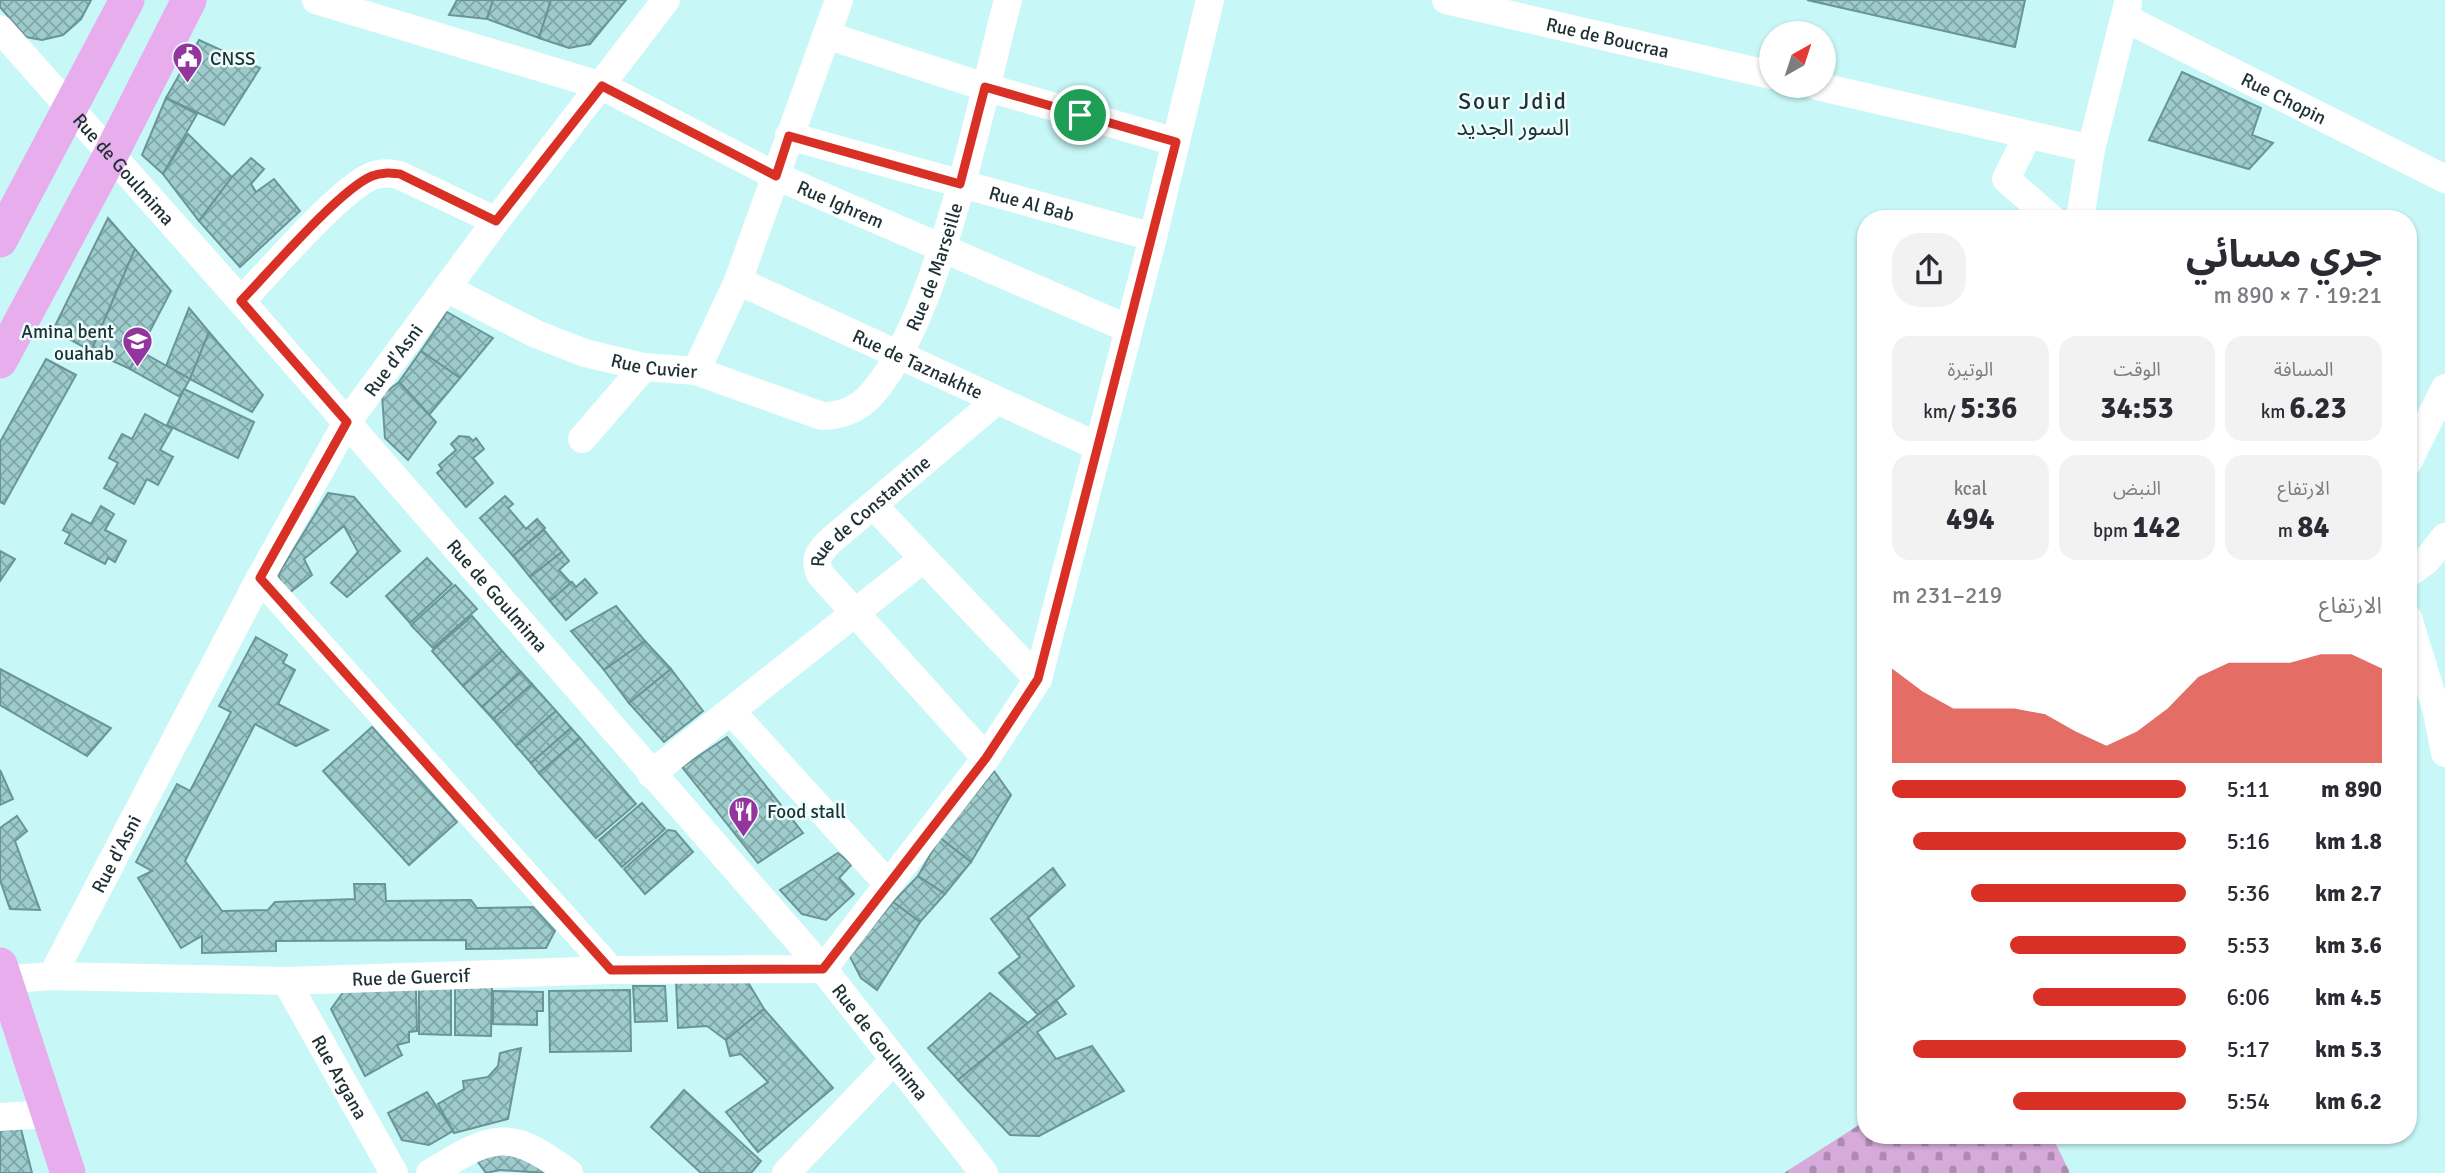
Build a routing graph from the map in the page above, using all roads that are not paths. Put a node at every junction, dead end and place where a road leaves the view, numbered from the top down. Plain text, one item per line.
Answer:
1 (127, 0) edge
2 (189, 0) edge
3 (316, 0) edge
4 (666, 0) edge
5 (839, 0) edge
6 (1008, 0) edge
7 (1210, 0) edge
8 (1446, 0) edge
9 (2127, 9) edge
10 (0, 29) edge
11 (826, 35) junction
12 (1759, 72) edge
13 (602, 86) junction
14 (985, 87) junction
15 (1836, 91) edge
16 (69, 109) junction
17 (2028, 135) junction
18 (789, 136) junction
19 (1176, 142) junction
20 (2091, 149) junction
21 (110, 156) junction
22 (776, 176) junction
23 (2445, 179) edge
24 (960, 184) junction
25 (2042, 210) edge
26 (2081, 210) edge
27 (496, 221) junction
28 (1153, 237) junction
29 (0, 240) edge
30 (941, 246) junction
31 (738, 281) junction
32 (448, 289) junction
33 (241, 301) junction
34 (1129, 329) junction
35 (898, 355) junction
36 (0, 361) edge
37 (644, 367) junction
38 (696, 371) junction
39 (2445, 388) edge
40 (865, 400) joint
41 (996, 401) junction
42 (347, 422) junction
43 (582, 439) dead end
44 (2417, 444) edge
45 (1097, 446) junction
46 (873, 505) junction
47 (2445, 537) edge
48 (923, 559) junction
49 (2417, 568) edge
50 (260, 578) junction
51 (854, 614) junction
52 (2417, 647) edge
53 (1038, 679) junction
54 (731, 711) junction
55 (2445, 754) edge
56 (986, 758) junction
57 (651, 774) junction
58 (888, 884) junction
59 (823, 969) junction
60 (611, 970) junction
61 (2, 975) edge
62 (52, 976) junction
63 (286, 981) junction
64 (893, 1061) junction
65 (49, 1114) junction
66 (0, 1117) edge
67 (68, 1173) edge
68 (394, 1173) edge
69 (430, 1173) edge
70 (569, 1173) edge
71 (786, 1173) edge
72 (984, 1173) edge

1 - 16 main road
2 - 21 main road
3 - 13 street, Rue Ighrem
4 - 13 street, Rue d'Asni
5 - 11 street
6 - 14 street, Rue de Marseille
7 - 19 street
8 - 12 street, Rue de Boucraa
9 - 20 street
9 - 23 street, Rue Chopin
10 - 16 street, Rue de Goulmima
11 - 14 street
11 - 18 street
13 - 22 street, Rue Ighrem
13 - 27 street, Rue d'Asni
14 - 19 street
14 - 24 street, Rue de Marseille
15 - 17 street
16 - 21 street, Rue de Goulmima
16 - 29 main road
17 - 20 street
17 - 25 street
18 - 22 street
18 - 24 street, Rue Al Bab
19 - 28 street
20 - 26 street
21 - 33 street, Rue de Goulmima
21 - 36 main road
22 - 30 street, Rue Ighrem
22 - 31 street
24 - 28 street, Rue Al Bab
24 - 30 street, Rue de Marseille
27 - 32 street, Rue d'Asni
27 - 33 street
28 - 34 street
30 - 34 street, Rue Ighrem
30 - 35 street, Rue de Marseille
31 - 35 street, Rue de Taznakhte
31 - 38 street
32 - 37 street, Rue Cuvier
32 - 42 street, Rue d'Asni
33 - 42 street, Rue de Goulmima
34 - 45 street
35 - 40 street, Rue de Marseille
35 - 41 street, Rue de Taznakhte
37 - 38 street, Rue Cuvier
37 - 43 street
38 - 40 street, Rue Cuvier
39 - 44 street
41 - 45 street, Rue de Taznakhte
41 - 46 street, Rue de Constantine
42 - 50 street, Rue d'Asni
42 - 57 street, Rue de Goulmima
45 - 53 street
46 - 48 street
46 - 51 street, Rue de Constantine
47 - 49 street
48 - 51 street
48 - 53 street
50 - 60 street
50 - 62 street, Rue d'Asni
51 - 54 street
51 - 56 street, Rue de Constantine
52 - 55 street
53 - 56 street
54 - 57 street
54 - 58 street
56 - 58 street
57 - 59 street, Rue de Goulmima
58 - 59 street
59 - 60 street, Rue de Guercif
59 - 64 street, Rue de Goulmima
60 - 63 street, Rue de Guercif
61 - 62 street, Rue de Guercif
61 - 65 main road
62 - 63 street, Rue de Guercif
63 - 68 street, Rue Argana
64 - 71 street
64 - 72 street, Rue de Goulmima
65 - 66 street
65 - 67 main road
69 - 70 street

